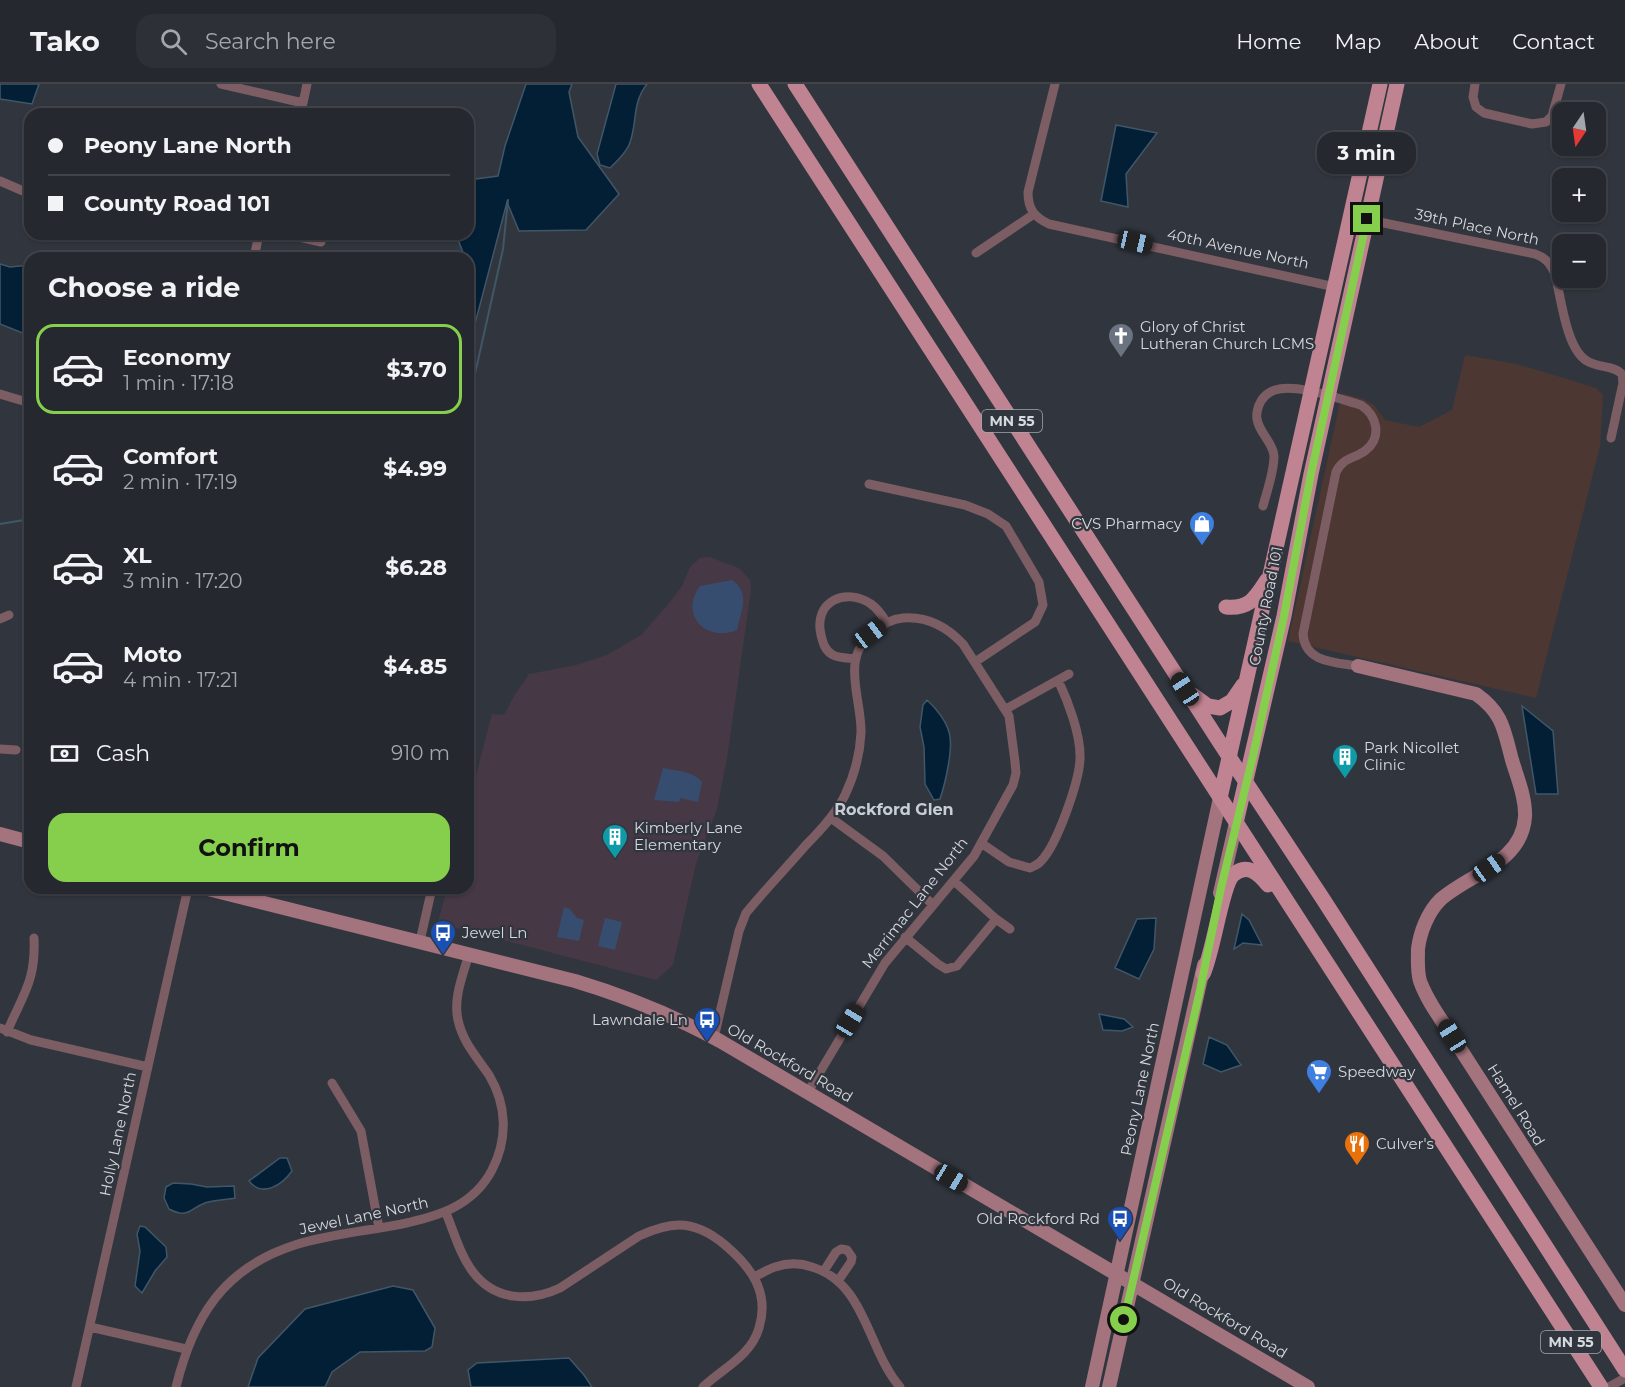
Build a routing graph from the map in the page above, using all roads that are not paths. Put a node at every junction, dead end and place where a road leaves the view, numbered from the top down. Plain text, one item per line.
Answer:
1 (221, 84) edge
2 (307, 84) edge
3 (759, 84) edge
4 (795, 84) edge
5 (1055, 84) edge
6 (1380, 84) edge
7 (1397, 84) edge
8 (1475, 84) edge
9 (1561, 84) edge
10 (303, 103) junction
11 (300, 108) edge
12 (0, 181) edge
13 (24, 191) edge
14 (1033, 213) junction
15 (1350, 216) junction
16 (1367, 219) junction
17 (312, 240) edge
18 (321, 242) dead end
19 (976, 253) dead end
20 (1335, 287) junction
21 (1311, 393) junction
22 (0, 394) edge
23 (1328, 396) junction
24 (24, 401) edge
25 (1611, 438) dead end
26 (868, 484) dead end
27 (1263, 506) dead end
28 (1271, 576) junction
29 (1226, 607) dead end
30 (886, 622) junction
31 (856, 659) junction
32 (975, 662) junction
33 (1358, 666) joint
34 (1069, 674) dead end
35 (1248, 677) junction
36 (1058, 680) junction
37 (1185, 689) junction
38 (1006, 709) junction
39 (0, 749) edge
40 (16, 750) dead end
41 (1230, 758) junction
42 (1246, 783) junction
43 (1220, 798) junction
44 (831, 818) junction
45 (1236, 823) junction
46 (0, 834) edge
47 (24, 840) edge
48 (981, 843) junction
49 (954, 880) junction
50 (187, 894) edge
51 (249, 894) edge
52 (431, 894) edge
53 (933, 905) junction
54 (996, 919) junction
55 (1010, 929) dead end
56 (34, 938) dead end
57 (905, 938) junction
58 (420, 941) junction
59 (469, 954) junction
60 (1326, 962) junction
61 (1203, 974) junction
62 (3, 1030) edge
63 (714, 1038) junction
64 (148, 1067) junction
65 (332, 1083) dead end
66 (808, 1092) junction
67 (446, 1213) junction
68 (380, 1228) junction
69 (824, 1271) junction
70 (1116, 1274) junction
71 (754, 1277) junction
72 (838, 1281) junction
73 (1132, 1283) junction
74 (1625, 1305) edge
75 (90, 1327) junction
76 (186, 1349) junction
77 (1625, 1370) edge
78 (1625, 1378) edge
79 (76, 1387) edge
80 (176, 1387) edge
81 (703, 1387) edge
82 (900, 1387) edge
83 (1092, 1387) edge
84 (1109, 1387) edge
85 (1308, 1387) edge
86 (1601, 1387) edge
87 (1609, 1387) edge

1 - 10 street
2 - 10 street
3 - 43 main road, MN 55
4 - 37 main road, MN 55
5 - 14 street
6 - 15 main road, County Road 101
7 - 16 main road, County Road 101
8 - 9 street
10 - 11 street
12 - 13 street
14 - 19 street
14 - 20 street, 40th Avenue North
15 - 16 street, 39th Place North
15 - 20 main road, County Road 101
16 - 23 main road, County Road 101
16 - 25 street, 39th Place North
17 - 18 street
20 - 21 main road, County Road 101
21 - 23 street
21 - 27 street
21 - 28 main road, County Road 101
22 - 24 street
23 - 33 street
23 - 42 main road, County Road 101
26 - 32 street
28 - 29 main road
28 - 35 main road, County Road 101
30 - 31 street
30 - 31 street
30 - 32 street, Merrimac Lane North
31 - 44 street
32 - 38 street, Merrimac Lane North
33 - 74 street, Hamel Road
34 - 36 street
35 - 37 main road
35 - 41 main road, County Road 101
36 - 38 street
36 - 48 street
37 - 41 main road, MN 55
38 - 48 street, Merrimac Lane North
39 - 40 street
41 - 42 main road, MN 55
41 - 43 main road, County Road 101
42 - 45 main road, County Road 101
42 - 77 main road, MN 55
43 - 45 main road, MN 55
43 - 70 street, Peony Lane North
44 - 53 street
44 - 63 street
45 - 60 main road, MN 55
45 - 61 street
46 - 47 street
48 - 49 street, Merrimac Lane North
49 - 53 street, Merrimac Lane North
49 - 54 street
50 - 64 street, Holly Lane North
51 - 58 street, Old Rockford Road
52 - 58 street
53 - 57 street, Merrimac Lane North
54 - 55 street
54 - 57 street
56 - 62 street
57 - 66 street, Merrimac Lane North
58 - 59 street, Old Rockford Road
59 - 63 street, Old Rockford Road
59 - 67 street, Jewel Lane North
60 - 61 main road
60 - 86 main road, MN 55
61 - 73 street
62 - 64 street
63 - 66 street, Old Rockford Road
64 - 75 street, Holly Lane North
65 - 68 street
66 - 70 street, Old Rockford Road
67 - 68 street, Jewel Lane North
67 - 71 street
68 - 76 street, Jewel Lane North
69 - 71 street
69 - 72 street
69 - 72 street
70 - 73 street, Old Rockford Road
70 - 83 street, Peony Lane North
71 - 81 street
72 - 82 street
73 - 84 street
73 - 85 street, Old Rockford Road
75 - 76 street
75 - 79 street, Holly Lane North
76 - 80 street, Jewel Lane North
78 - 87 street

